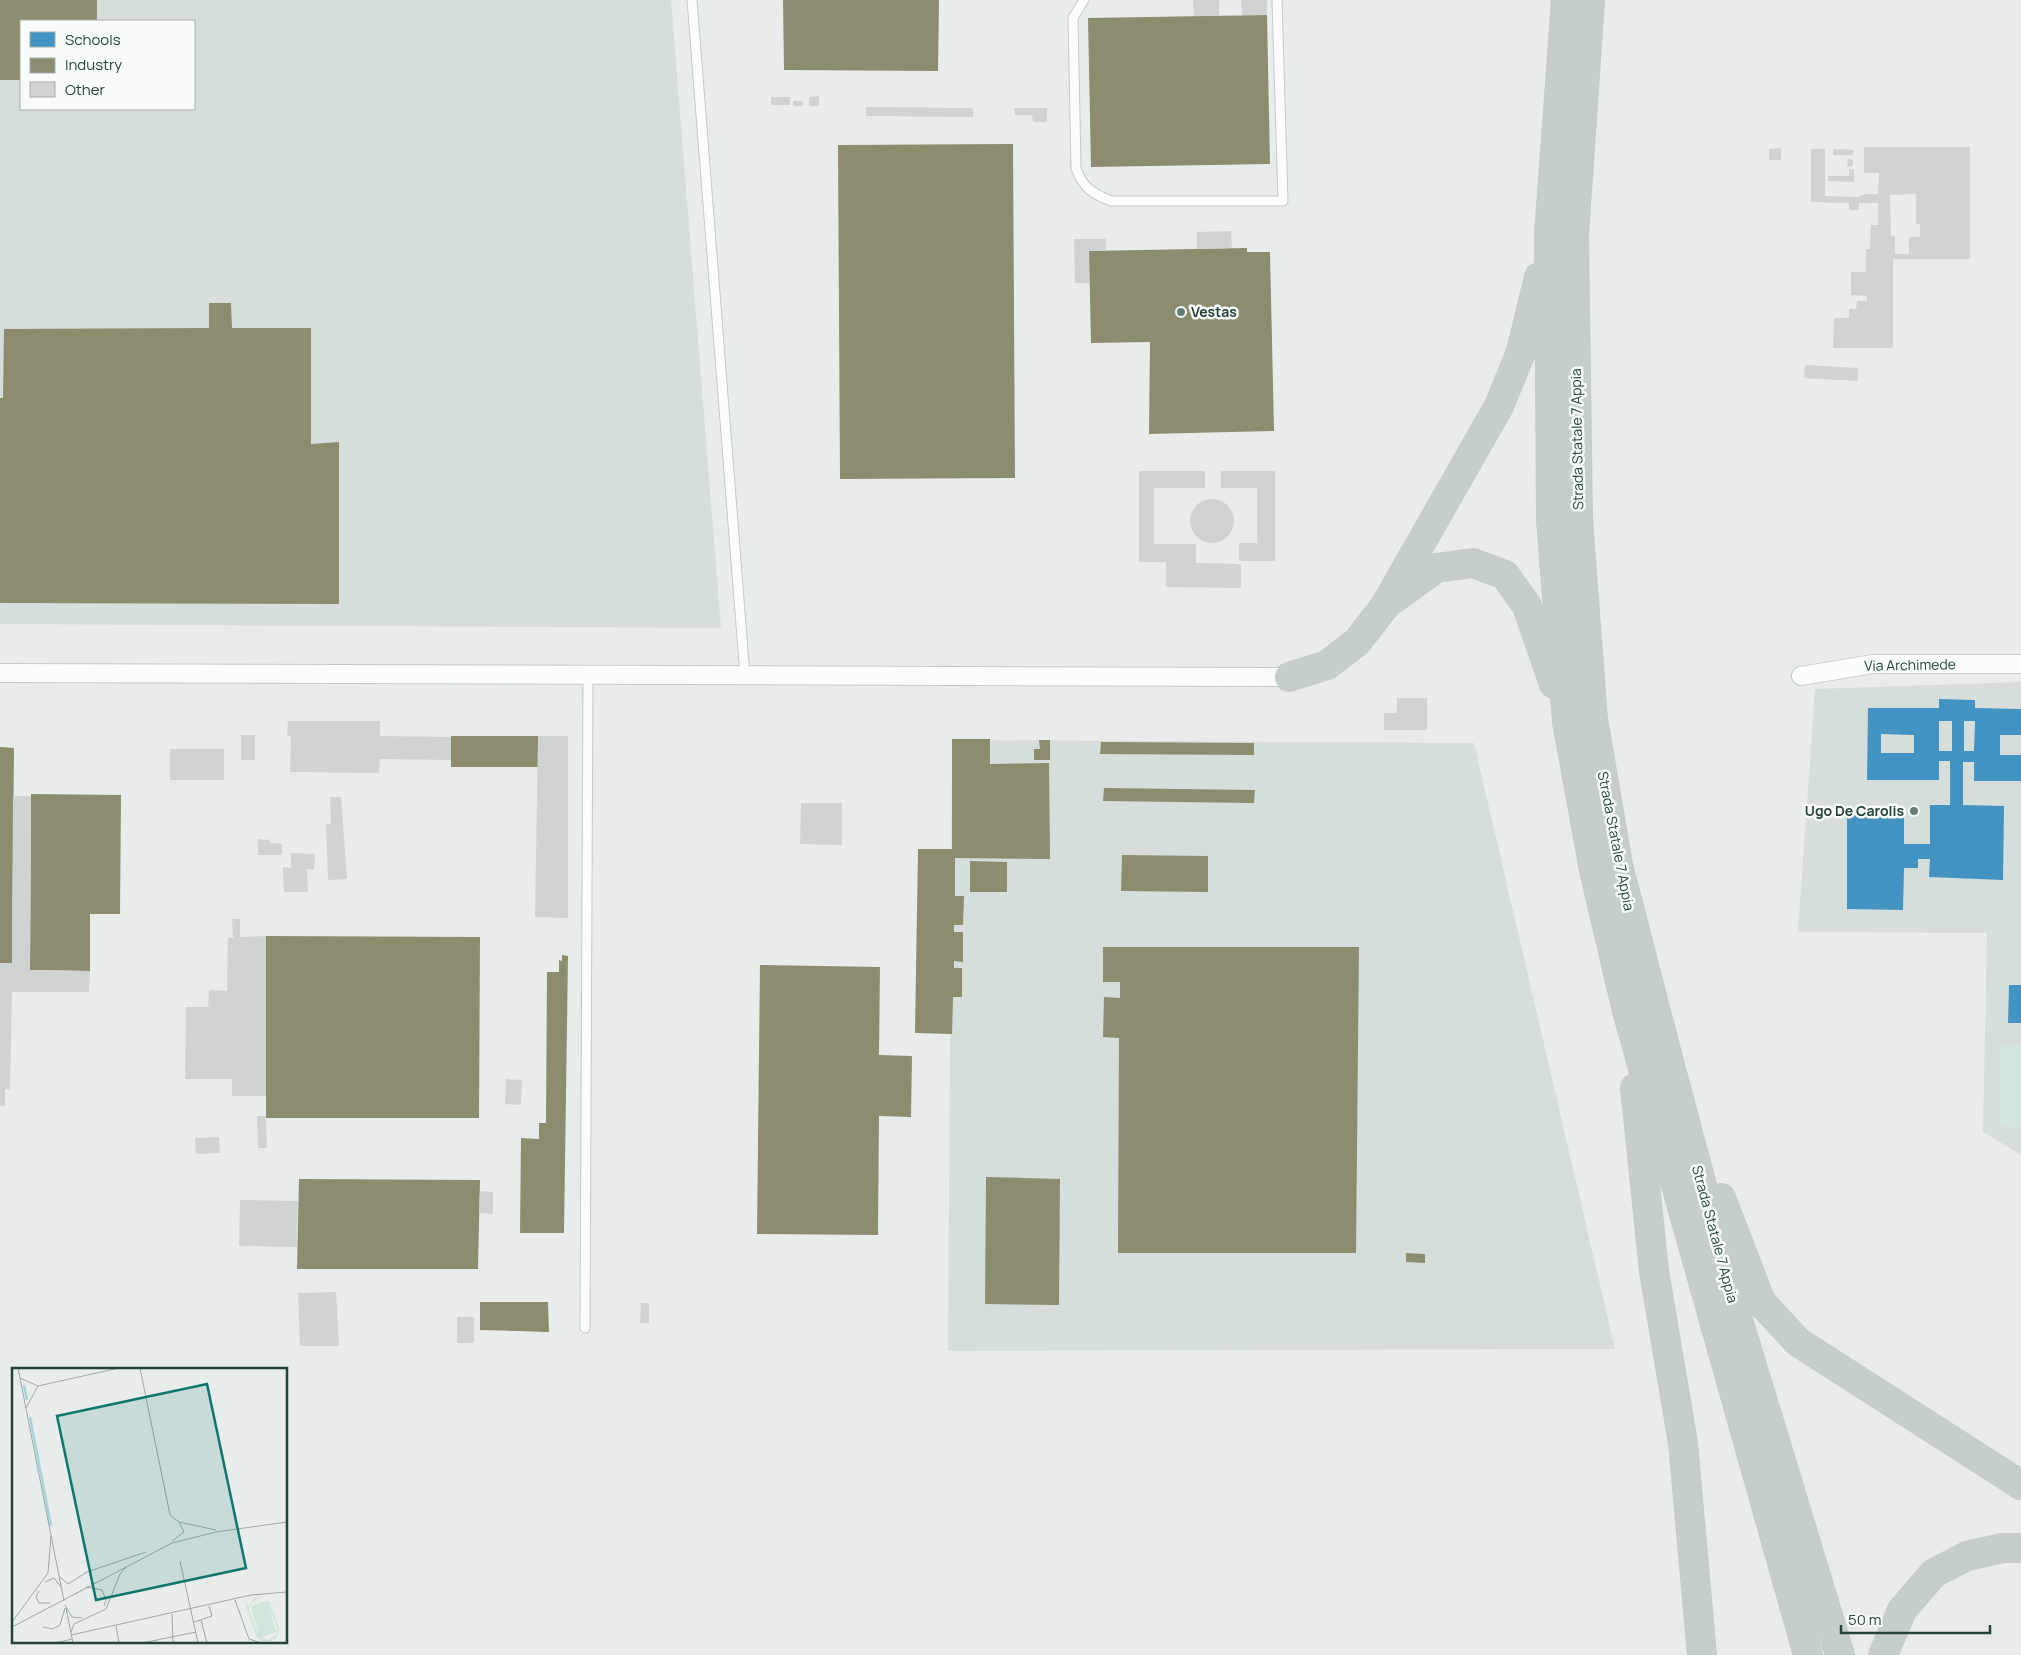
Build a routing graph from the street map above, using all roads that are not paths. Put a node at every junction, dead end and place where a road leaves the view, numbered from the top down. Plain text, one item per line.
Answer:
1 (692, 0) edge
2 (1084, 0) edge
3 (1277, 0) edge
4 (1566, 0) edge
5 (1590, 0) edge
6 (1549, 234) junction
7 (1385, 606) junction
8 (2021, 664) edge
9 (0, 673) edge
10 (588, 675) junction
11 (745, 676) junction
12 (1801, 676) dead end
13 (1289, 677) joint
14 (1567, 722) junction
15 (1627, 1011) junction
16 (1669, 1062) junction
17 (585, 1328) dead end
18 (2021, 1485) edge
19 (2021, 1548) edge
20 (1702, 1655) edge
21 (1808, 1655) edge
22 (1840, 1655) edge
23 (1884, 1655) edge

1 - 11 lane
2 - 3 lane
4 - 6 highway, Strada Statale 7 Appia
5 - 16 highway, Strada Statale 7 Appia
6 - 7 highway
6 - 14 highway, Strada Statale 7 Appia
7 - 13 highway
7 - 14 highway
8 - 12 street, Via Archimede
9 - 10 street
10 - 11 street
10 - 17 lane
11 - 13 street
14 - 15 highway, Strada Statale 7 Appia
15 - 20 highway
15 - 21 highway, Strada Statale 7 Appia
16 - 18 highway
16 - 22 highway, Strada Statale 7 Appia
19 - 23 highway

